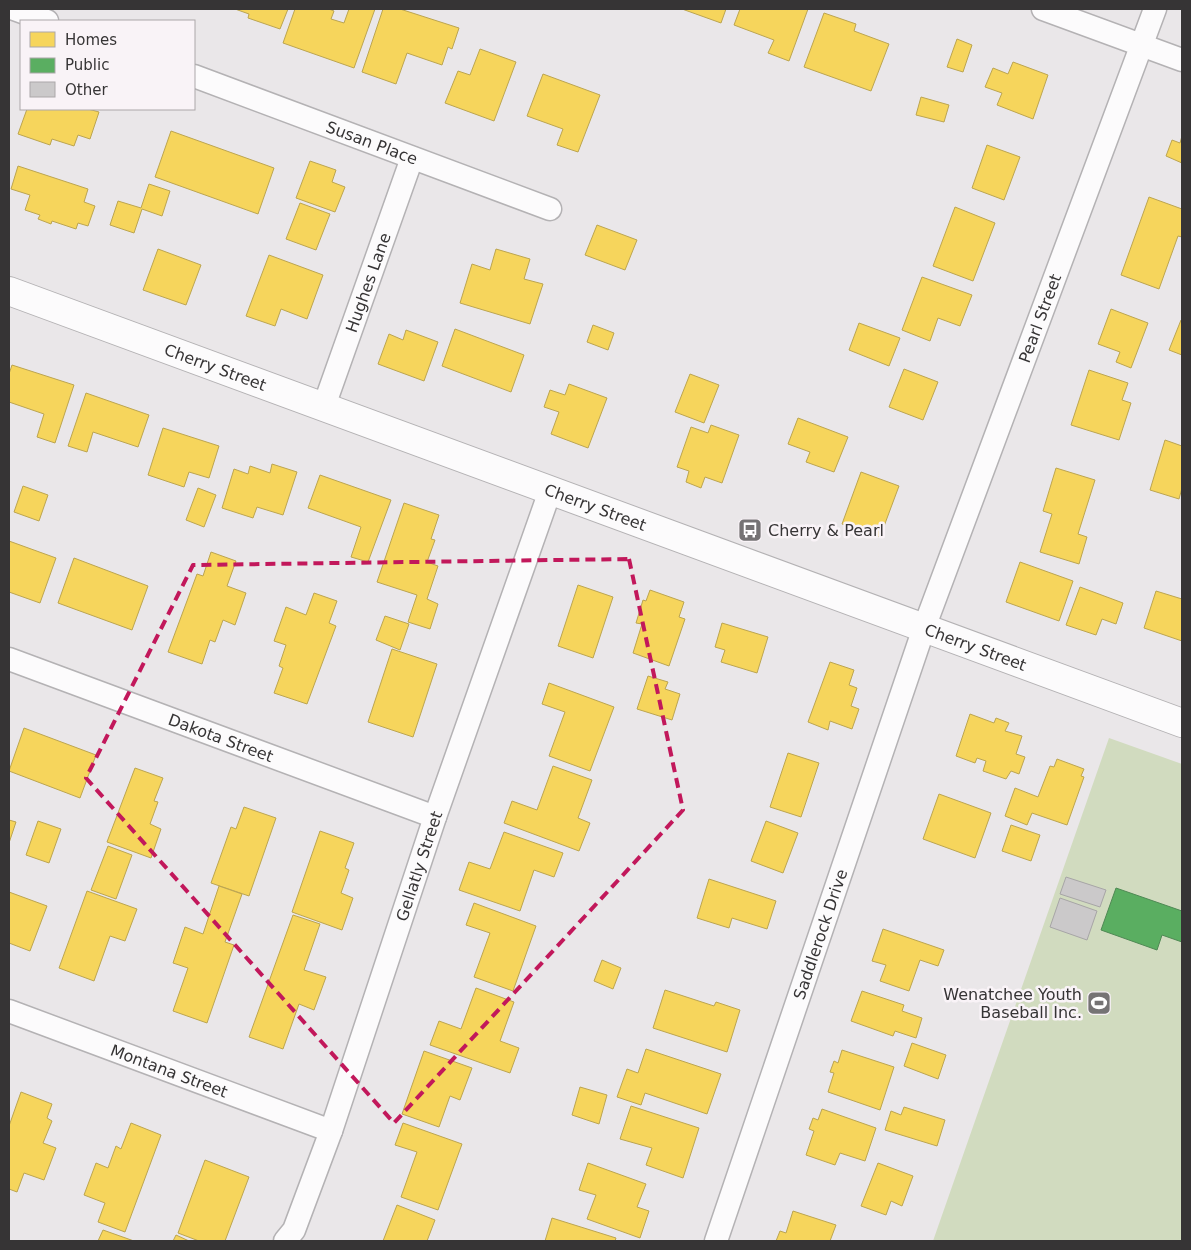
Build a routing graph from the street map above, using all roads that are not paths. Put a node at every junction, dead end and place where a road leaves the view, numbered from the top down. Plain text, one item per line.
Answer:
1 (14, 9) edge
2 (1043, 9) edge
3 (1155, 9) edge
4 (44, 20) edge
5 (1142, 46) junction
6 (1182, 60) edge
7 (195, 76) edge
8 (412, 158) junction
9 (550, 209) dead end
10 (9, 291) edge
11 (324, 406) junction
12 (550, 490) junction
13 (924, 628) junction
14 (9, 659) edge
15 (1182, 723) edge
16 (434, 817) junction
17 (9, 1011) edge
18 (331, 1131) junction
19 (285, 1241) edge
20 (716, 1241) edge

1 - 4 street
2 - 5 street
3 - 5 street, Pearl Street
5 - 6 street
5 - 13 street, Pearl Street
7 - 8 street, Susan Place
8 - 9 street, Susan Place
8 - 11 street, Hughes Lane
10 - 11 main road, Cherry Street
11 - 12 main road, Cherry Street
12 - 13 main road, Cherry Street
12 - 16 street, Gellatly Street
13 - 15 main road, Cherry Street
13 - 20 street, Saddlerock Drive
14 - 16 street, Dakota Street
16 - 18 street, Gellatly Street
17 - 18 street, Montana Street
18 - 19 street, Gellatly Street

